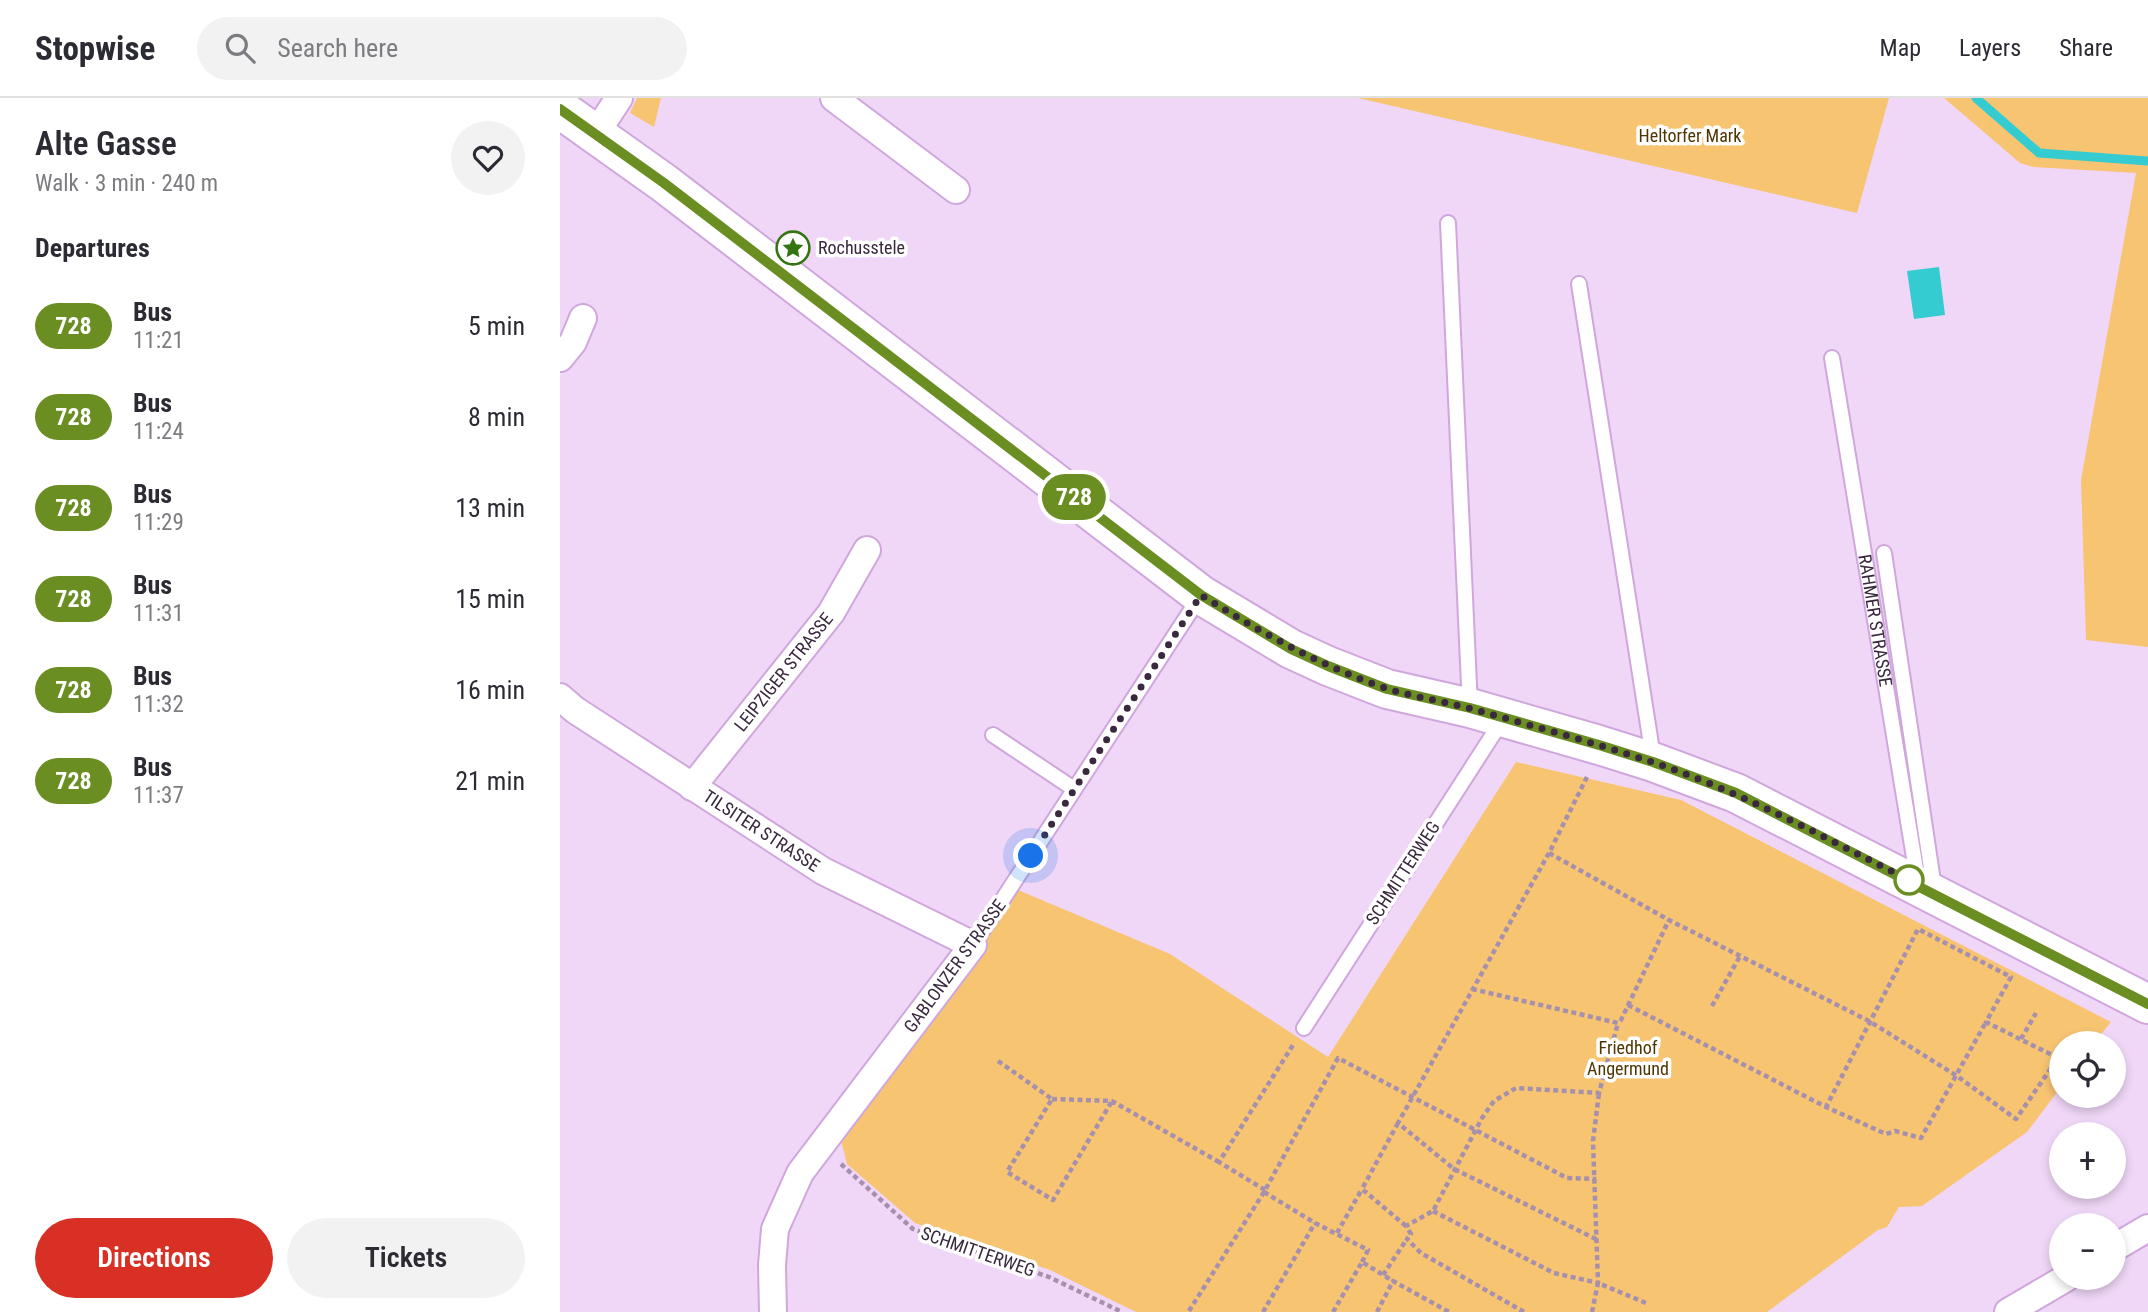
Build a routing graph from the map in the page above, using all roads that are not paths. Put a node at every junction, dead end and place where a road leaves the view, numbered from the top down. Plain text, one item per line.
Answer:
1 (618, 98) edge
2 (834, 98) edge
3 (560, 109) edge
4 (596, 133) junction
5 (956, 190) dead end
6 (1448, 223) dead end
7 (1579, 284) dead end
8 (583, 318) dead end
9 (560, 358) edge
10 (1832, 358) dead end
11 (867, 550) dead end
12 (1884, 553) dead end
13 (1201, 595) junction
14 (560, 697) edge
15 (1487, 713) junction
16 (993, 735) dead end
17 (1653, 762) junction
18 (692, 788) junction
19 (1074, 789) junction
20 (1927, 889) junction
21 (972, 945) junction
22 (2148, 1004) edge
23 (1304, 1028) road end
24 (2148, 1228) edge
25 (2126, 1241) edge
26 (2049, 1288) edge
27 (773, 1312) edge
28 (2008, 1312) edge

1 - 4 street
2 - 5 street
3 - 4 main road
4 - 13 main road
6 - 15 lane
7 - 17 lane
8 - 9 street
10 - 20 lane, RAHMER STRASSE
11 - 18 street, LEIPZIGER STRASSE
12 - 20 lane
13 - 15 main road
13 - 19 lane, GABLONZER STRASSE
14 - 18 street, TILSITER STRASSE
15 - 17 main road
15 - 23 lane, SCHMITTERWEG
16 - 19 lane
17 - 20 main road
18 - 21 street, TILSITER STRASSE
19 - 21 lane, GABLONZER STRASSE
20 - 22 main road
21 - 27 street, GABLONZER STRASSE
24 - 25 street
26 - 28 street

